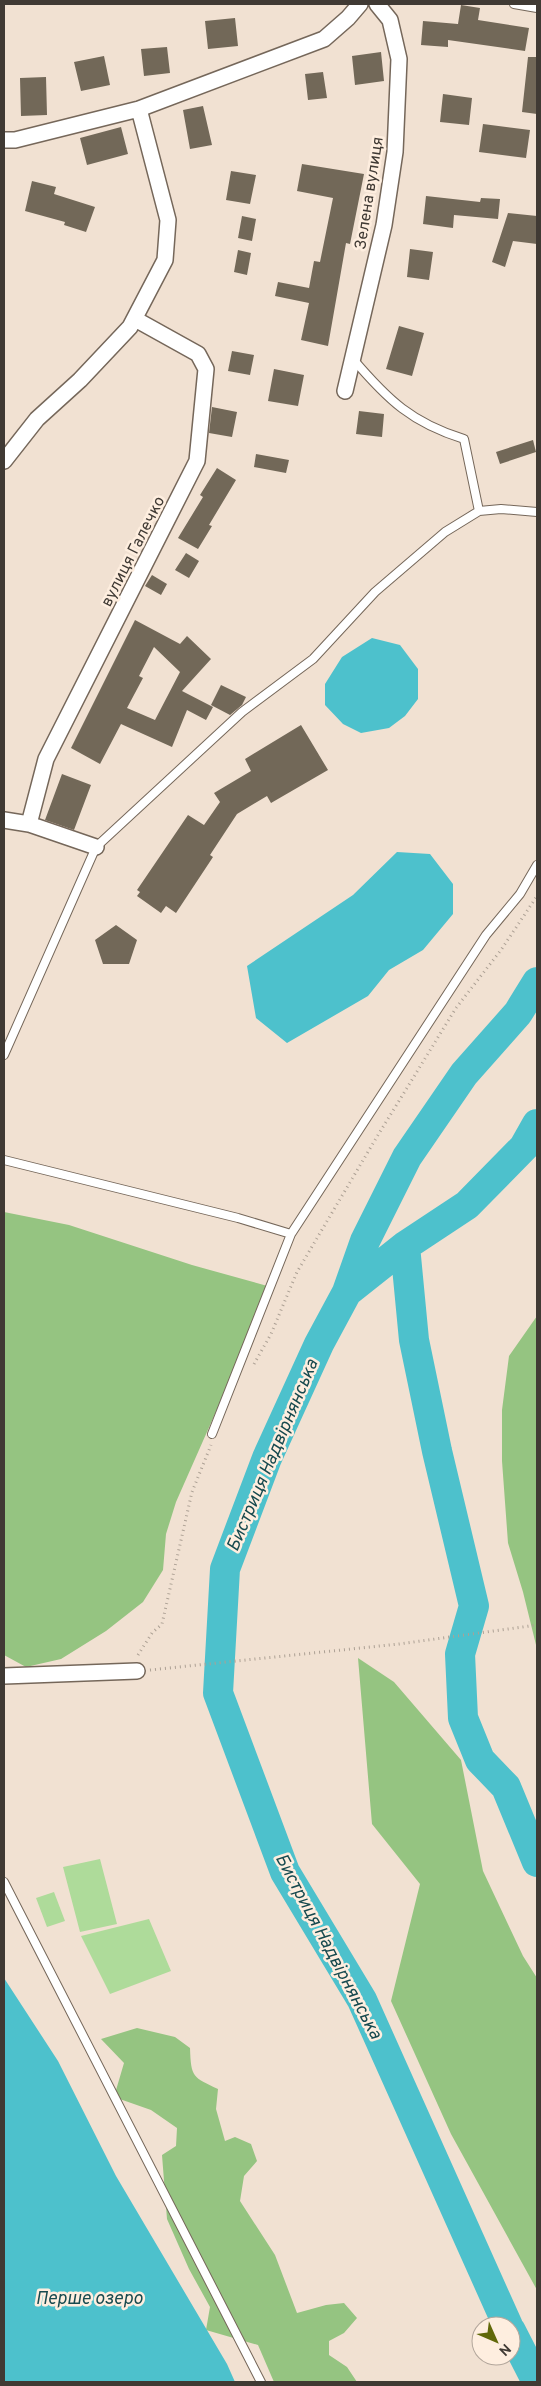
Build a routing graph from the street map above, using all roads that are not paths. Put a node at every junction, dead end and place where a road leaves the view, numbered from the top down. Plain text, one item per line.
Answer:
1 (360, 4) edge
2 (377, 4) edge
3 (514, 4) edge
4 (537, 8) edge
5 (140, 109) junction
6 (4, 140) edge
7 (135, 319) junction
8 (352, 358) junction
9 (346, 391) dead end
10 (4, 461) edge
11 (479, 511) junction
12 (537, 512) edge
13 (4, 820) edge
14 (29, 824) junction
15 (96, 848) junction
16 (537, 865) edge
17 (4, 1055) edge
18 (4, 1160) edge
19 (291, 1234) junction
20 (212, 1434) dead end
21 (136, 1666) road end
22 (4, 1676) edge
23 (4, 1882) edge
24 (261, 2382) edge

1 - 5 street
2 - 8 street, Зелена вулиця
3 - 4 lane
5 - 6 street
5 - 7 street
7 - 10 street
7 - 14 street, вулиця Галечко
8 - 9 street, Зелена вулиця
8 - 11 lane
11 - 12 lane
11 - 15 lane
13 - 14 street
14 - 15 street
15 - 17 lane
16 - 19 lane
18 - 19 lane
19 - 20 lane
21 - 22 street
23 - 24 lane

